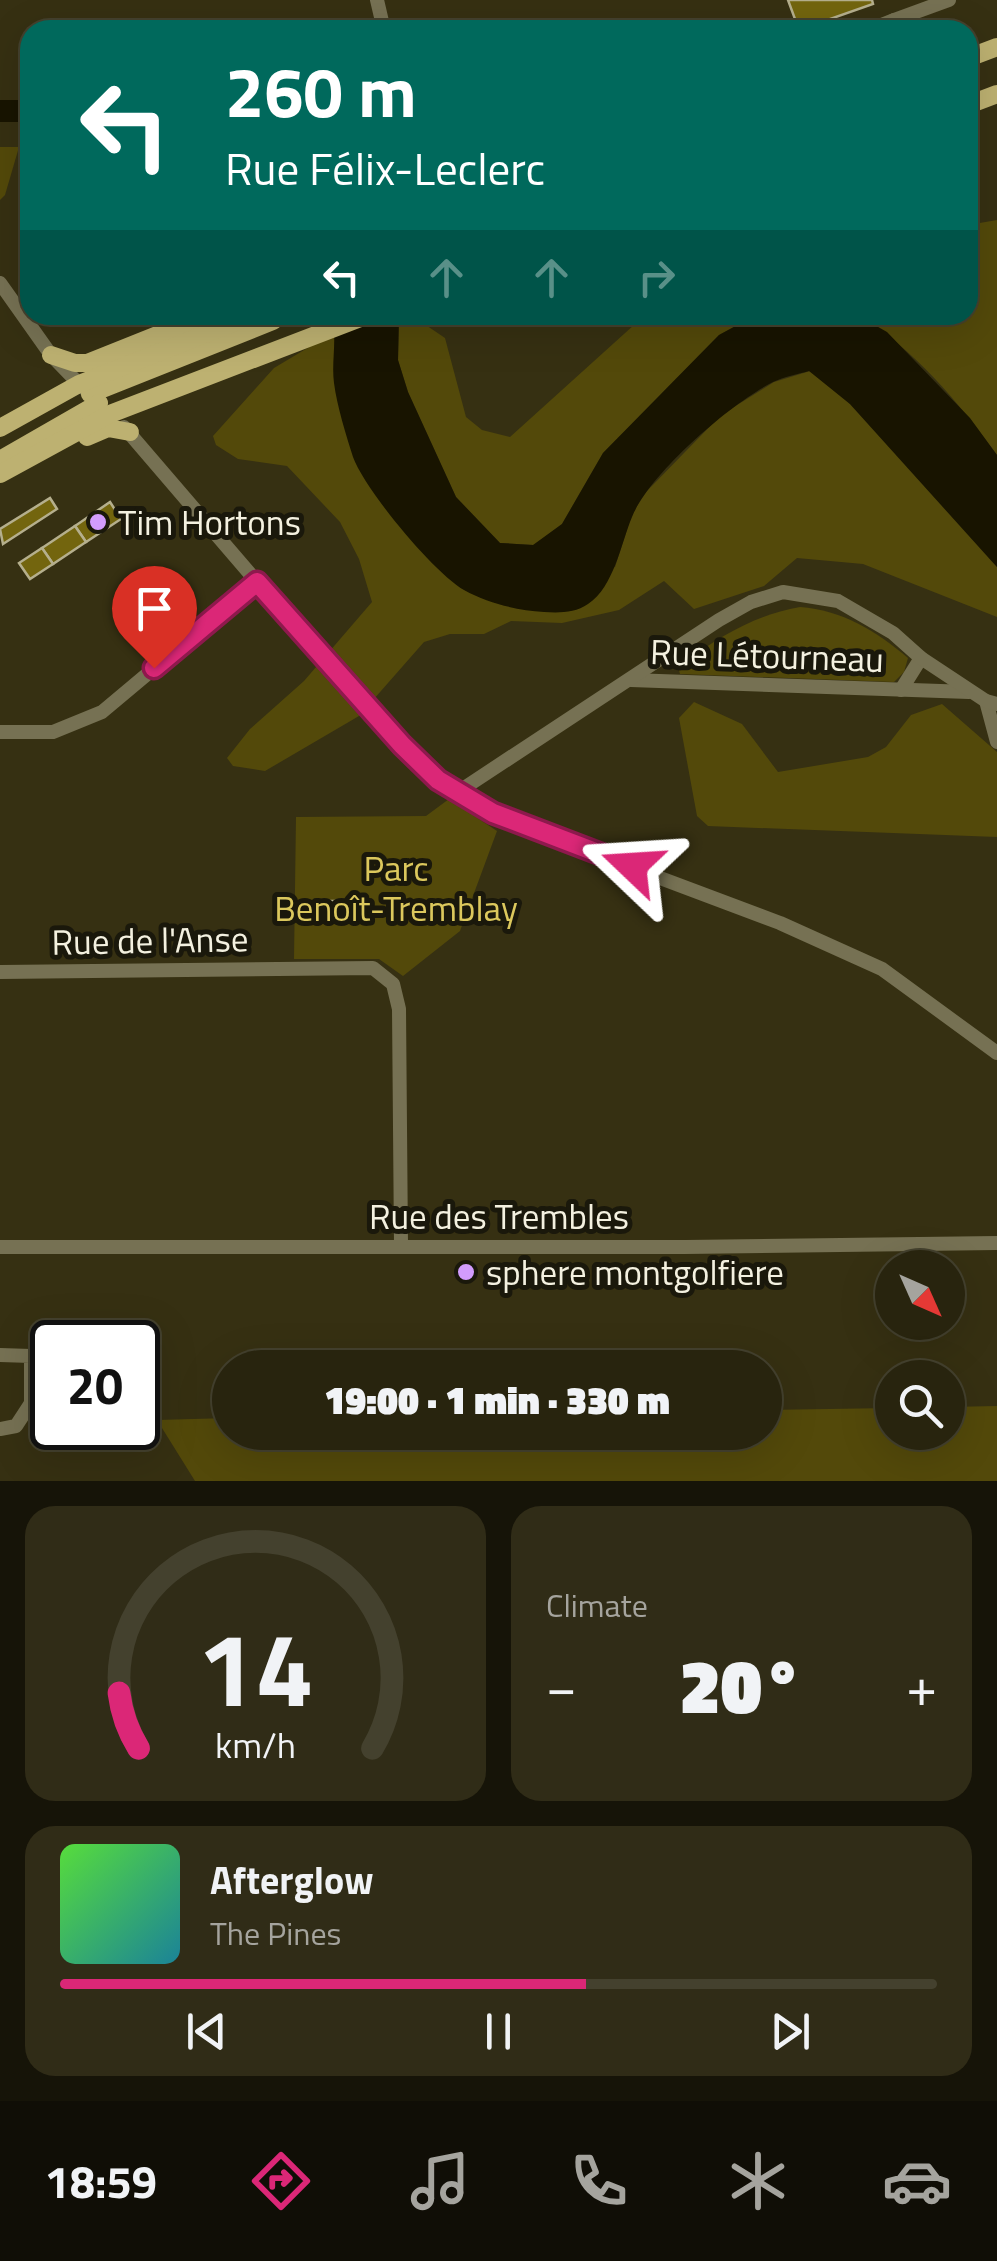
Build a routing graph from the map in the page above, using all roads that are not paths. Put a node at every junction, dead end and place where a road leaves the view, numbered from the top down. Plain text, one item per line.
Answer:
1 (948, 0) edge
2 (906, 20) edge
3 (0, 283) edge
4 (20, 311) edge
5 (30, 325) edge
6 (181, 325) edge
7 (234, 325) edge
8 (264, 325) edge
9 (343, 325) edge
10 (51, 355) junction
11 (95, 399) junction
12 (0, 428) edge
13 (130, 432) junction
14 (0, 460) edge
15 (0, 474) edge
16 (0, 486) edge
17 (257, 582) junction
18 (921, 658) junction
19 (630, 680) junction
20 (901, 690) junction
21 (972, 692) junction
22 (992, 703) edge
23 (0, 732) edge
24 (997, 742) edge
25 (458, 792) junction
26 (0, 972) edge
27 (997, 1052) edge
28 (997, 1243) edge
29 (401, 1245) junction
30 (0, 1247) edge
31 (0, 1355) edge
32 (0, 1429) edge

1 - 2 street
3 - 4 street
5 - 10 street
6 - 10 main road
7 - 11 main road
8 - 11 main road
9 - 11 main road
10 - 11 street
11 - 12 main road
11 - 13 street
11 - 14 main road
11 - 15 main road
13 - 16 main road
13 - 17 street
17 - 23 street
17 - 25 street
18 - 19 street, Rue Létourneau
18 - 20 street, Rue Létourneau
18 - 21 street, Rue Létourneau
19 - 20 street, Rue Létourneau
19 - 25 street, Rue Létourneau
20 - 21 street, Rue Létourneau
21 - 22 street, Rue Létourneau
22 - 24 street, Rue Létourneau
25 - 27 street
26 - 29 street, Rue de l'Anse
28 - 29 street, Rue des Trembles
29 - 30 street, Rue des Trembles
31 - 32 street

